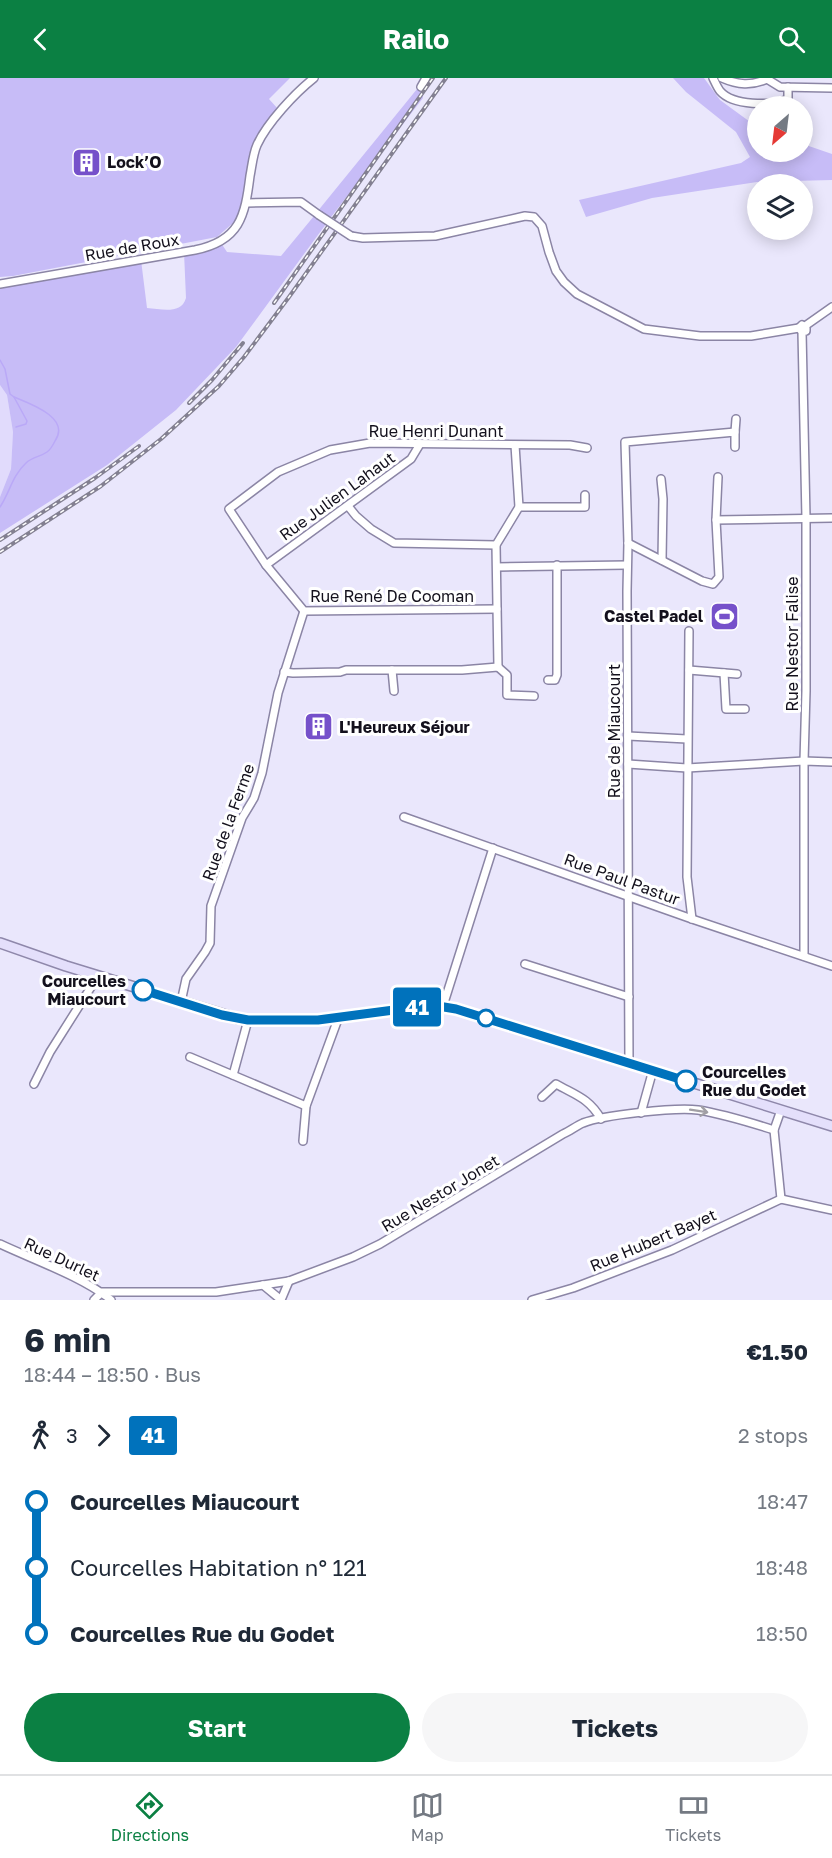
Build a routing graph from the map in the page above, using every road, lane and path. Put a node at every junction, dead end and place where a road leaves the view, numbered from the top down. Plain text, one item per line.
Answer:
1 (314, 78) edge
2 (426, 78) edge
3 (713, 78) edge
4 (722, 78) edge
5 (812, 78) edge
6 (767, 79) edge
7 (421, 87) dead end
8 (788, 87) junction
9 (807, 87) junction
10 (832, 88) edge
11 (247, 203) junction
12 (0, 284) edge
13 (832, 307) edge
14 (802, 329) junction
15 (736, 418) dead end
16 (735, 432) junction
17 (420, 444) junction
18 (515, 445) junction
19 (735, 447) dead end
20 (587, 448) dead end
21 (718, 477) dead end
22 (661, 479) dead end
23 (585, 495) dead end
24 (348, 506) junction
25 (519, 507) junction
26 (230, 509) joint
27 (806, 518) junction
28 (832, 518) edge
29 (717, 520) junction
30 (628, 543) junction
31 (496, 545) junction
32 (662, 560) junction
33 (266, 565) junction
34 (627, 565) junction
35 (557, 566) junction
36 (497, 567) junction
37 (497, 609) junction
38 (304, 610) junction
39 (689, 630) dead end
40 (498, 667) junction
41 (392, 670) junction
42 (689, 670) junction
43 (284, 672) junction
44 (724, 673) junction
45 (736, 674) dead end
46 (548, 680) dead end
47 (394, 691) dead end
48 (534, 696) dead end
49 (745, 709) dead end
50 (628, 736) junction
51 (687, 739) junction
52 (804, 761) junction
53 (832, 762) edge
54 (628, 764) junction
55 (687, 768) junction
56 (404, 817) dead end
57 (492, 848) junction
58 (628, 895) junction
59 (692, 919) junction
60 (0, 943) edge
61 (804, 956) junction
62 (525, 964) dead end
63 (832, 966) edge
64 (98, 976) junction
65 (629, 997) junction
66 (181, 1002) junction
67 (443, 1006) junction
68 (338, 1019) junction
69 (248, 1020) junction
70 (190, 1057) dead end
71 (629, 1063) junction
72 (653, 1070) junction
73 (233, 1075) junction
74 (34, 1084) dead end
75 (542, 1097) dead end
76 (306, 1106) junction
77 (781, 1110) junction
78 (640, 1113) junction
79 (601, 1119) junction
80 (832, 1126) edge
81 (774, 1130) junction
82 (303, 1141) dead end
83 (781, 1199) junction
84 (832, 1210) edge
85 (0, 1244) edge
86 (289, 1281) junction
87 (263, 1285) junction
88 (102, 1292) junction
89 (94, 1300) edge
90 (111, 1300) edge
91 (280, 1300) edge
92 (532, 1300) edge

1 - 11 street, Rue de Roux
2 - 7 street
3 - 8 street
4 - 6 street
5 - 9 street
6 - 8 street
8 - 9 street
9 - 10 street
11 - 12 street, Rue de Roux
11 - 14 street, bridge
13 - 14 street
14 - 27 street, Rue Nestor Falise
15 - 16 street
16 - 19 street
16 - 30 street, Rue de Miaucourt
17 - 18 street, Rue Henri Dunant
17 - 24 street, Rue Julien Lahaut
17 - 26 street, Rue Henri Dunant
18 - 20 street, Rue Henri Dunant
18 - 25 street
21 - 29 street
22 - 32 street
23 - 25 street
24 - 31 street
24 - 33 street, Rue Julien Lahaut
25 - 31 street
26 - 33 street, Rue René De Cooman
27 - 28 street
27 - 29 street
27 - 52 street, Rue Nestor Falise
29 - 32 street
30 - 32 street
30 - 34 street, Rue de Miaucourt
31 - 36 street
33 - 38 street, Rue René De Cooman
34 - 35 street
34 - 50 street, Rue de Miaucourt
35 - 36 street
35 - 46 street
36 - 37 street
37 - 38 street, Rue René De Cooman
37 - 40 street
38 - 43 street, Rue de la Ferme
39 - 42 street
40 - 41 street
40 - 48 street
41 - 43 street
41 - 47 street
42 - 44 street
42 - 51 street
43 - 66 street, Rue de la Ferme
44 - 45 street
44 - 49 street
50 - 51 street
50 - 54 street, Rue de Miaucourt
51 - 55 street
52 - 53 street
52 - 55 street
52 - 61 street, Rue Nestor Falise
54 - 55 street
54 - 58 street, Rue de Miaucourt
55 - 59 street
56 - 57 street, Rue Paul Pastur
57 - 58 street, Rue Paul Pastur
57 - 67 street
58 - 59 street, Rue Paul Pastur
58 - 65 street, Rue de Miaucourt
59 - 61 street, Rue Paul Pastur
60 - 64 main road
61 - 63 street, Rue Paul Pastur
62 - 65 street
64 - 66 main road
64 - 74 street
65 - 71 street, Rue de Miaucourt
66 - 69 main road
67 - 68 main road
67 - 71 main road
68 - 69 main road
68 - 76 street
69 - 73 street
70 - 73 street
71 - 72 main road
72 - 77 main road
72 - 78 street
73 - 76 street
75 - 79 street
76 - 82 street
77 - 80 main road
77 - 81 street
78 - 79 street, Rue Nestor Jonet
78 -> 81 street, Rue Nestor Jonet
79 - 86 street, Rue Nestor Jonet
81 - 83 street
83 - 84 street
83 - 92 street, Rue Hubert Bayet
85 - 88 street, Rue Durlet
86 - 87 street, Rue Nestor Jonet
86 - 91 street
87 - 88 street, Rue Nestor Jonet
87 - 91 street
88 - 89 street
88 - 90 street, Rue Durlet

